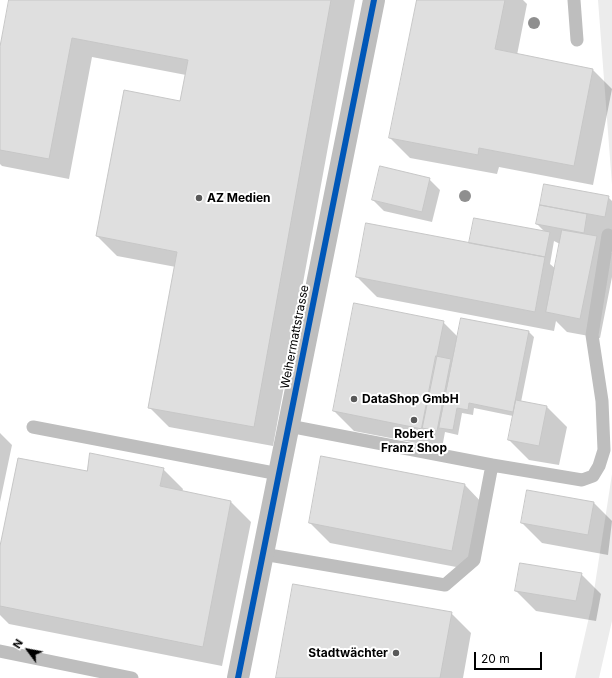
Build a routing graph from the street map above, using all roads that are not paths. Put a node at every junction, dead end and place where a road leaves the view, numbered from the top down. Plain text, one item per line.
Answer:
1 (374, 0) edge
2 (574, 0) edge
3 (577, 40) dead end
4 (608, 235) dead end
5 (289, 426) junction
6 (33, 427) dead end
7 (492, 465) junction
8 (279, 474) junction
9 (263, 554) junction
10 (0, 651) edge
11 (132, 678) edge
12 (238, 678) edge

1 - 5 street, Weihermattstrasse
2 - 3 lane
4 - 7 lane
5 - 7 lane
5 - 8 street, Weihermattstrasse
6 - 8 lane
7 - 9 lane
8 - 9 street, Weihermattstrasse
9 - 12 street, Weihermattstrasse
10 - 11 lane

